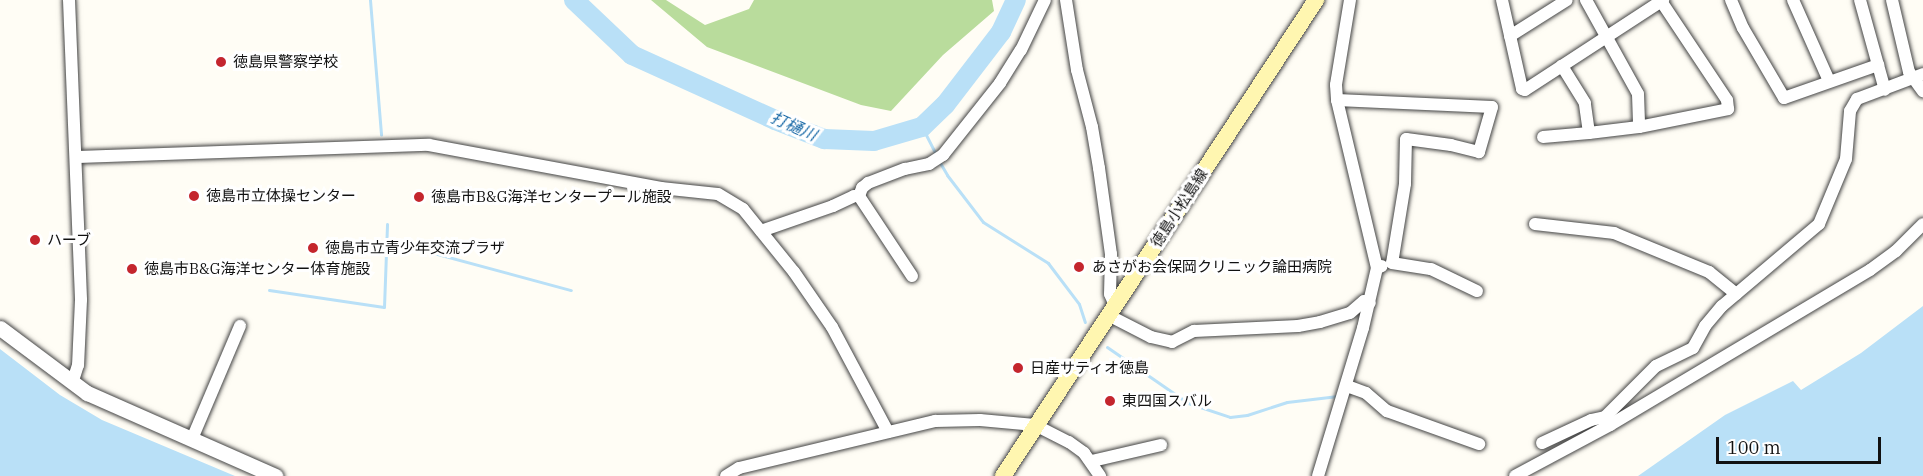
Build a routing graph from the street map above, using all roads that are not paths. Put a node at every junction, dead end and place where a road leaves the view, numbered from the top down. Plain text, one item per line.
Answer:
1 (69, 0) edge
2 (1045, 0) edge
3 (1066, 0) edge
4 (1316, 0) edge
5 (1350, 0) edge
6 (1502, 0) edge
7 (1567, 0) edge
8 (1586, 0) edge
9 (1731, 0) edge
10 (1793, 0) edge
11 (1860, 0) edge
12 (1892, 0) edge
13 (1662, 1) edge
14 (1606, 35) junction
15 (1510, 36) junction
16 (1878, 65) junction
17 (1562, 66) junction
18 (1917, 76) edge
19 (1828, 81) junction
20 (1885, 90) junction
21 (1923, 91) edge
22 (1337, 100) junction
23 (1639, 127) junction
24 (1589, 133) junction
25 (1543, 137) dead end
26 (76, 157) junction
27 (859, 196) junction
28 (1535, 224) dead end
29 (1923, 224) edge
30 (761, 231) junction
31 (1392, 263) junction
32 (1377, 268) junction
33 (912, 276) dead end
34 (1477, 291) dead end
35 (1736, 294) junction
36 (1370, 303) junction
37 (1111, 310) junction
38 (240, 326) dead end
39 (0, 328) edge
40 (72, 383) junction
41 (1347, 386) junction
42 (1608, 421) junction
43 (1035, 425) junction
44 (888, 432) junction
45 (192, 439) junction
46 (1542, 443) dead end
47 (1479, 444) dead end
48 (1161, 445) dead end
49 (1092, 461) junction
50 (275, 476) edge
51 (726, 476) edge
52 (1003, 476) edge
53 (1100, 476) edge
54 (1318, 476) edge
55 (1515, 476) edge

1 - 26 street
2 - 27 street
3 - 37 street
4 - 37 main road, 徳島小松島線
5 - 22 street
6 - 15 street
7 - 15 street
8 - 14 street
9 - 19 street
10 - 19 street
11 - 16 street
12 - 18 street
13 - 14 street
13 - 23 street
14 - 17 street
14 - 23 street
15 - 17 street
16 - 19 street
16 - 20 street
17 - 24 street
18 - 20 street
18 - 21 street
20 - 35 street
22 - 31 street
22 - 32 street
23 - 24 street
24 - 25 street
26 - 30 street
26 - 40 street
27 - 30 street
27 - 33 street
28 - 35 street
29 - 42 street
30 - 44 street
31 - 32 street
31 - 34 street
32 - 36 street
35 - 42 street
36 - 37 street
36 - 41 street
37 - 43 main road, 徳島小松島線
38 - 45 street
39 - 40 street
40 - 45 street
41 - 47 street
41 - 54 street
42 - 46 street
42 - 55 street
43 - 44 street
43 - 49 street
43 - 52 main road, 徳島小松島線
44 - 51 street
45 - 50 street
48 - 49 street
49 - 53 street

